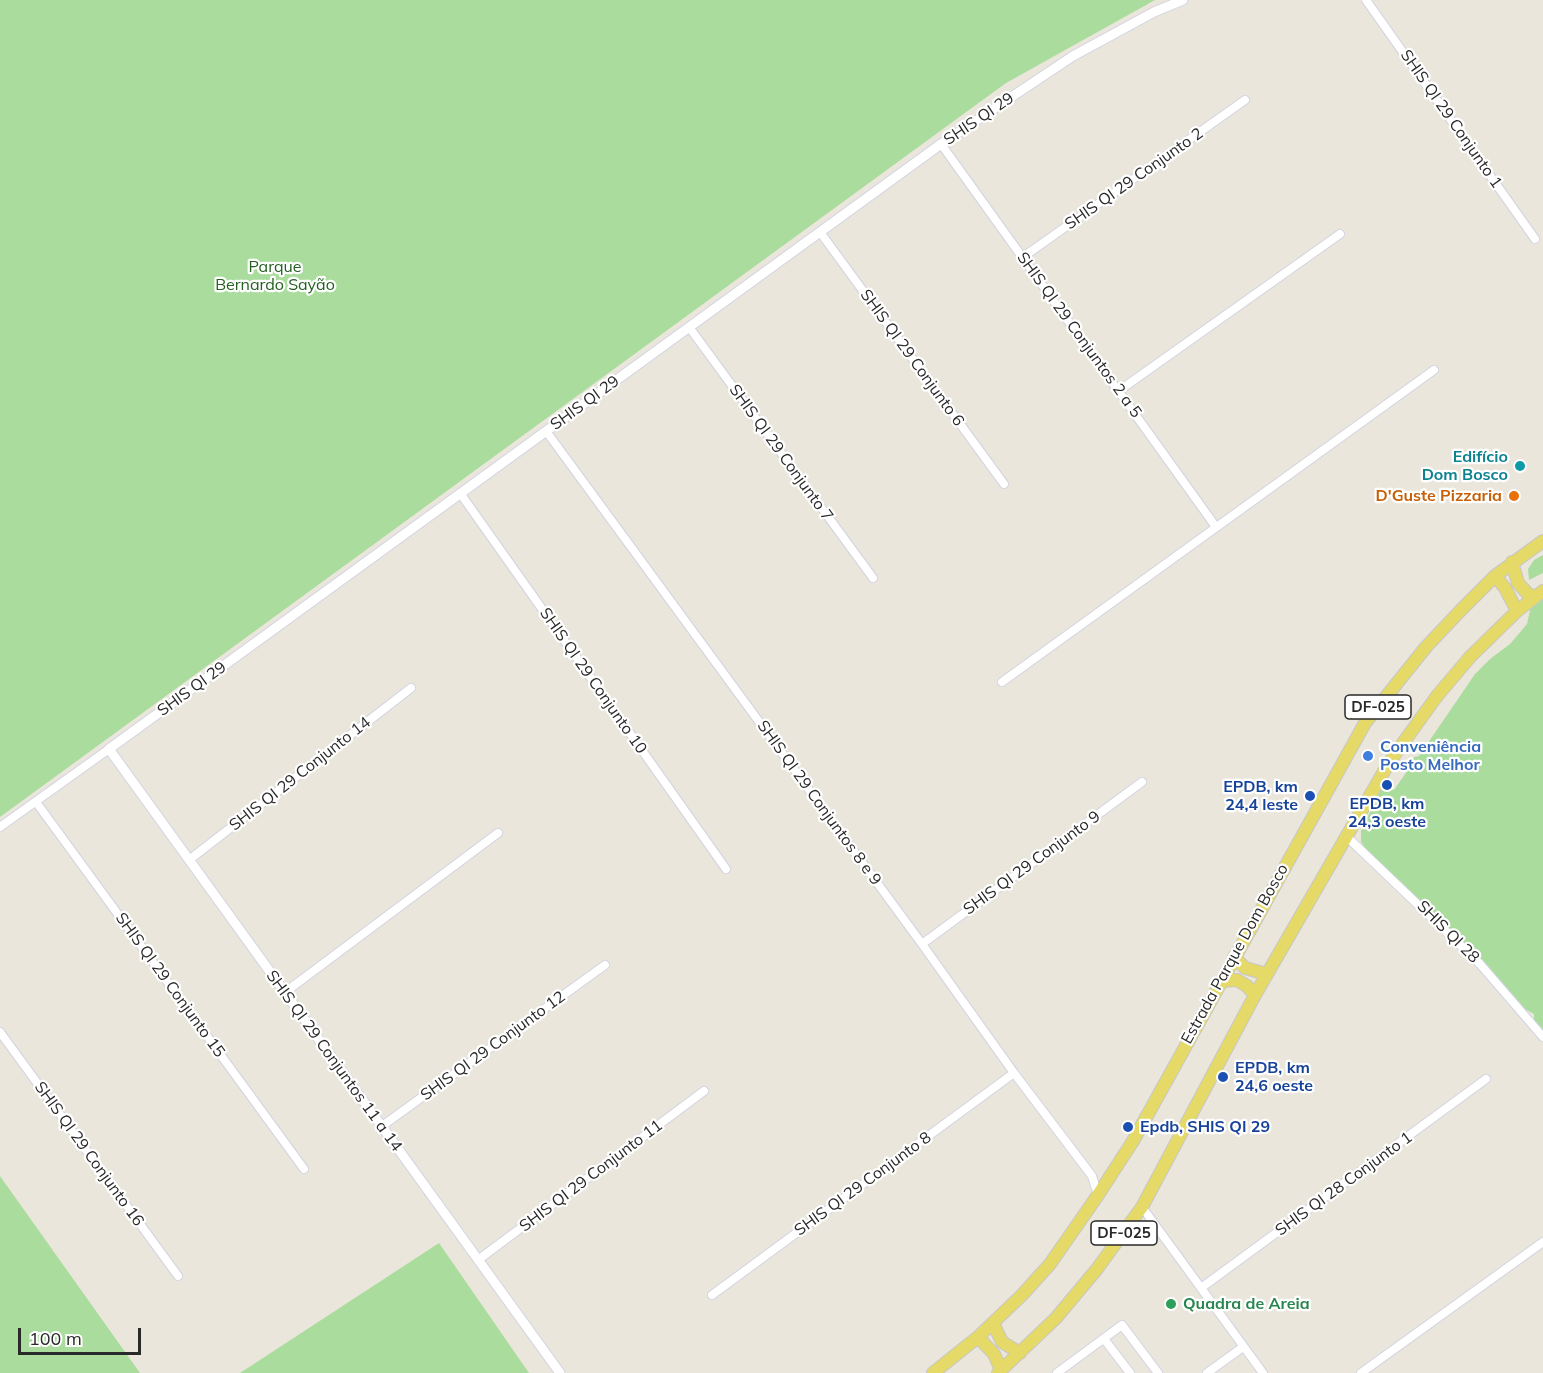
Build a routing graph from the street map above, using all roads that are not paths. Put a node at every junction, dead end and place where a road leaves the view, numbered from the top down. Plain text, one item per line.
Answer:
1 (1183, 0) edge
2 (1366, 0) edge
3 (1245, 100) dead end
4 (941, 144) junction
5 (820, 232) junction
6 (1340, 234) dead end
7 (1535, 239) dead end
8 (1023, 257) junction
9 (689, 327) junction
10 (1434, 370) dead end
11 (1120, 390) junction
12 (546, 431) junction
13 (1004, 483) dead end
14 (460, 494) junction
15 (1216, 527) junction
16 (1543, 541) edge
17 (1512, 562) junction
18 (1495, 576) junction
19 (873, 578) dead end
20 (1539, 594) edge
21 (1517, 611) junction
22 (1002, 682) dead end
23 (411, 688) dead end
24 (110, 749) junction
25 (1142, 783) dead end
26 (36, 802) junction
27 (0, 826) edge
28 (498, 833) dead end
29 (1345, 835) junction
30 (189, 860) junction
31 (726, 869) dead end
32 (922, 944) junction
33 (1234, 957) junction
34 (605, 965) dead end
35 (1267, 974) junction
36 (1221, 981) junction
37 (284, 993) junction
38 (1255, 995) junction
39 (0, 1032) edge
40 (1543, 1037) edge
41 (1014, 1073) junction
42 (1486, 1079) dead end
43 (704, 1091) dead end
44 (382, 1126) junction
45 (304, 1169) dead end
46 (1092, 1176) junction
47 (1108, 1179) junction
48 (1098, 1195) junction
49 (1142, 1207) junction
50 (1543, 1242) edge
51 (478, 1260) junction
52 (178, 1276) dead end
53 (1201, 1288) junction
54 (712, 1295) dead end
55 (993, 1323) junction
56 (978, 1337) junction
57 (1104, 1339) junction
58 (1243, 1347) junction
59 (1020, 1353) junction
60 (1000, 1372) edge
61 (560, 1373) edge
62 (933, 1373) edge
63 (1057, 1373) edge
64 (1130, 1373) edge
65 (1158, 1373) edge
66 (1207, 1373) edge
67 (1263, 1373) edge
68 (1361, 1373) edge

1 - 4 street, SHIS QI 29
2 - 7 street, SHIS QI 29 Conjunto 1
3 - 8 street, SHIS QI 29 Conjunto 2
4 - 5 street, SHIS QI 29
4 - 8 street, SHIS QI 29 Conjuntos 2 a 5
5 - 9 street, SHIS QI 29
5 - 13 street, SHIS QI 29 Conjunto 6
6 - 11 street
8 - 11 street, SHIS QI 29 Conjuntos 2 a 5
9 - 12 street, SHIS QI 29
9 - 19 street, SHIS QI 29 Conjunto 7
10 - 15 street
11 - 15 street, SHIS QI 29 Conjuntos 2 a 5
12 - 14 street, SHIS QI 29
12 - 32 street, SHIS QI 29 Conjuntos 8 e 9
14 - 24 street, SHIS QI 29
14 - 31 street, SHIS QI 29 Conjunto 10
15 - 22 street
16 - 17 main road, Estrada Parque Dom Bosco / DF-025
17 - 18 main road, Estrada Parque Dom Bosco / DF-025
17 - 20 main road
18 - 21 main road
18 - 33 main road, Estrada Parque Dom Bosco / DF-025
20 - 21 main road, DF-025
21 - 29 main road, DF-025
23 - 30 street, SHIS QI 29 Conjunto 14
24 - 26 street, SHIS QI 29
24 - 30 street, SHIS QI 29 Conjuntos 11 a 14
25 - 32 street, SHIS QI 29 Conjunto 9
26 - 27 street, SHIS QI 29
26 - 45 street, SHIS QI 29 Conjunto 15
28 - 37 street
29 - 35 main road, DF-025
29 - 40 street, SHIS QI 28
30 - 37 street, SHIS QI 29 Conjuntos 11 a 14
32 - 41 street, SHIS QI 29 Conjuntos 8 e 9
33 - 35 main road
33 - 36 main road, Estrada Parque Dom Bosco / DF-025
34 - 44 street, SHIS QI 29 Conjunto 12
35 - 38 main road, DF-025
36 - 38 main road
36 - 47 main road, Estrada Parque Dom Bosco / DF-025
37 - 44 street, SHIS QI 29 Conjuntos 11 a 14
38 - 49 main road, DF-025
39 - 52 street, SHIS QI 29 Conjunto 16
41 - 46 street, SHIS QI 29 Conjuntos 8 e 9
41 - 54 street, SHIS QI 29 Conjunto 8
42 - 53 street, SHIS QI 28 Conjunto 1
43 - 51 street, SHIS QI 29 Conjunto 11
44 - 51 street, SHIS QI 29 Conjuntos 11 a 14
46 - 47 street
46 - 48 street, SHIS QI 29 Conjuntos 8 e 9
47 - 48 main road, Estrada Parque Dom Bosco / DF-025
48 - 55 main road, Estrada Parque Dom Bosco / DF-025
49 - 53 street
49 - 59 main road, DF-025
50 - 68 street
51 - 61 street, SHIS QI 29 Conjuntos 11 a 14
53 - 58 street
55 - 56 main road, Estrada Parque Dom Bosco / DF-025
55 - 59 main road
56 - 60 main road
56 - 62 main road, Estrada Parque Dom Bosco / DF-025
57 - 63 street
57 - 64 street
57 - 65 street
58 - 66 street
58 - 67 street
59 - 60 main road, DF-025

